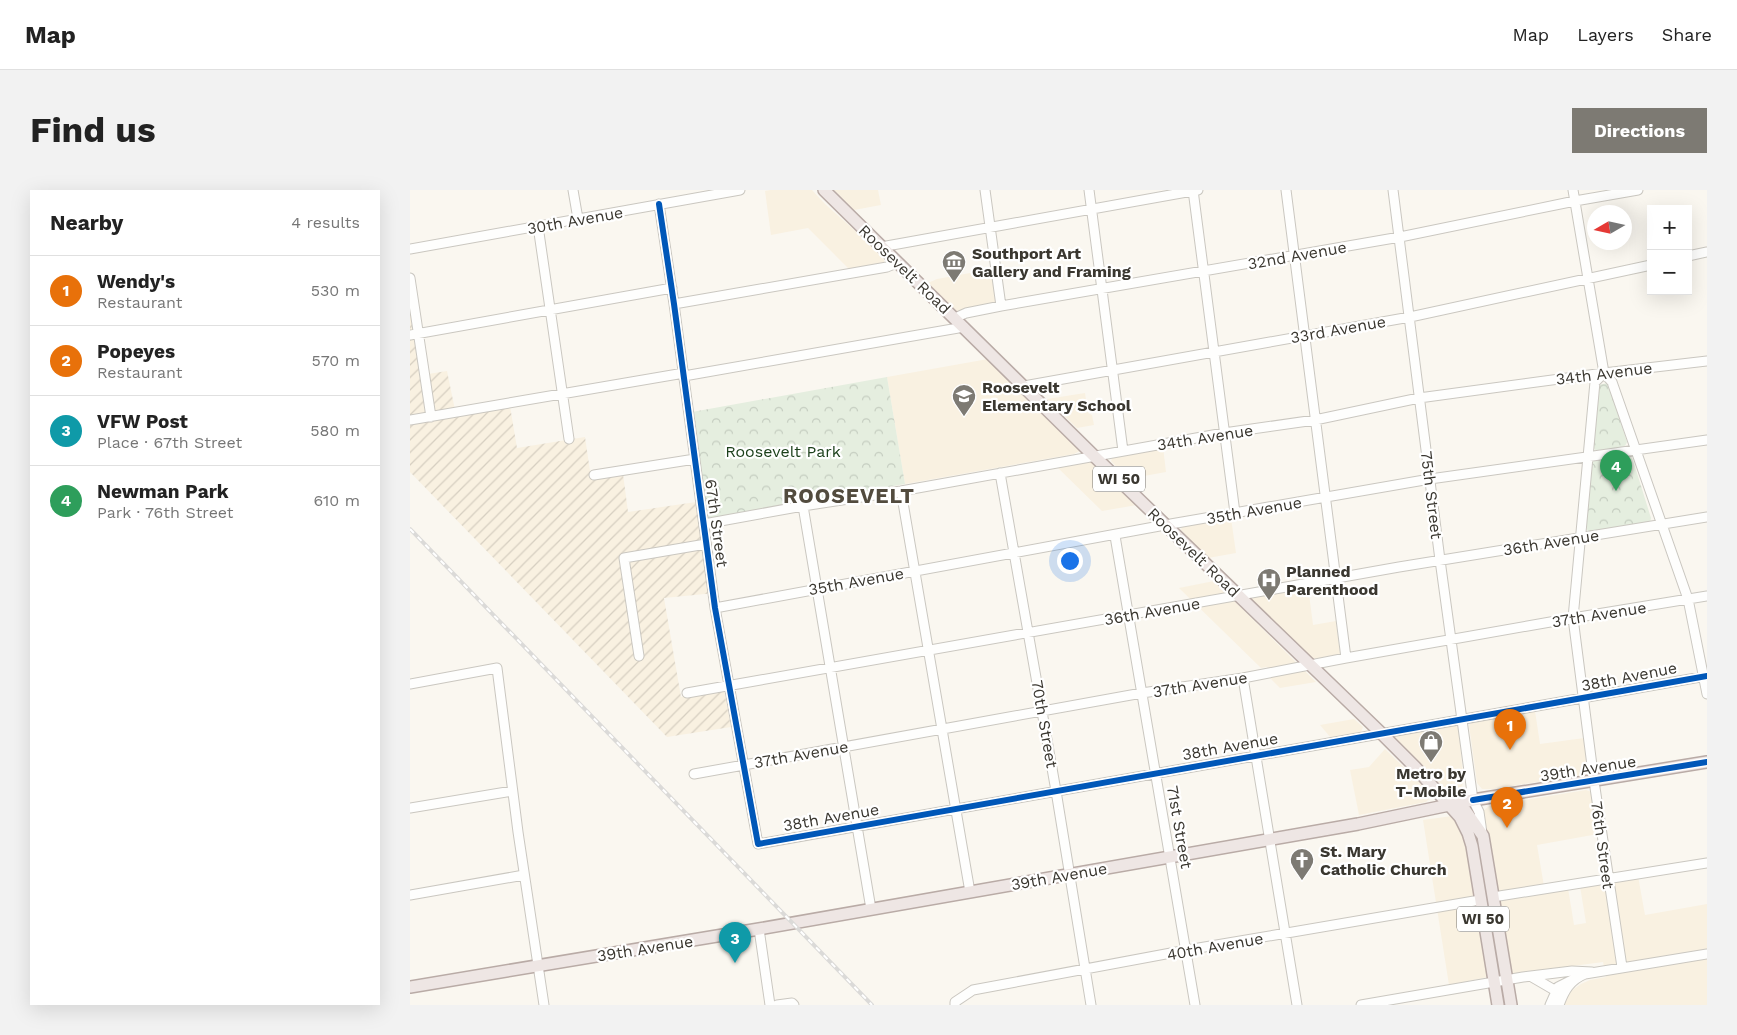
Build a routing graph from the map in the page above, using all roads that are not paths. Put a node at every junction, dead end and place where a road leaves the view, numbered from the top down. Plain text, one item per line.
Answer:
1 (573, 190) edge
2 (740, 190) edge
3 (824, 190) edge
4 (985, 190) edge
5 (1089, 190) edge
6 (1195, 190) edge
7 (1286, 190) edge
8 (1393, 190) edge
9 (1572, 190) edge
10 (1638, 190) edge
11 (832, 195) edge
12 (1575, 201) junction
13 (659, 204) junction
14 (1092, 210) junction
15 (578, 219) junction
16 (538, 226) junction
17 (990, 228) junction
18 (1400, 237) junction
19 (881, 247) junction
20 (410, 249) edge
21 (1707, 252) edge
22 (1692, 255) edge
23 (1294, 256) junction
24 (897, 263) junction
25 (1647, 266) edge
26 (1203, 272) junction
27 (410, 278) edge
28 (1587, 280) junction
29 (672, 288) junction
30 (1102, 289) junction
31 (674, 304) junction
32 (1001, 306) junction
33 (551, 309) junction
34 (1410, 317) junction
35 (955, 318) junction
36 (964, 327) junction
37 (414, 334) edge
38 (1305, 335) junction
39 (1213, 352) junction
40 (1707, 361) edge
41 (1112, 370) junction
42 (1604, 373) junction
43 (684, 375) junction
44 (1024, 386) junction
45 (562, 395) junction
46 (1419, 398) junction
47 (432, 417) junction
48 (410, 420) edge
49 (1315, 420) junction
50 (1224, 433) junction
51 (569, 439) dead end
52 (1707, 440) edge
53 (1636, 450) junction
54 (1123, 451) junction
55 (1094, 456) junction
56 (1589, 456) junction
57 (695, 459) junction
58 (1000, 473) junction
59 (594, 476) dead end
60 (1430, 480) junction
61 (901, 491) junction
62 (1325, 498) junction
63 (803, 506) junction
64 (1235, 513) junction
65 (1707, 517) edge
66 (704, 524) junction
67 (1661, 524) junction
68 (1165, 525) junction
69 (1115, 536) junction
70 (1581, 536) junction
71 (706, 544) junction
72 (1015, 554) junction
73 (1440, 560) junction
74 (914, 570) junction
75 (1336, 578) junction
76 (817, 588) junction
77 (1239, 595) junction
78 (1707, 596) edge
79 (1688, 599) junction
80 (715, 608) junction
81 (1129, 615) junction
82 (1573, 618) junction
83 (1029, 632) junction
84 (1451, 640) junction
85 (928, 651) junction
86 (639, 656) dead end
87 (1346, 658) junction
88 (1310, 664) junction
89 (830, 668) junction
90 (1706, 676) edge
91 (1244, 678) junction
92 (410, 684) edge
93 (728, 686) junction
94 (687, 693) dead end
95 (1142, 693) junction
96 (1707, 694) edge
97 (1584, 699) junction
98 (1043, 711) junction
99 (1462, 720) junction
100 (942, 730) junction
101 (1381, 733) junction
102 (844, 747) junction
103 (1256, 756) junction
104 (1707, 762) edge
105 (743, 765) junction
106 (1156, 773) junction
107 (694, 774) dead end
108 (1594, 781) junction
109 (1056, 790) junction
110 (512, 791) junction
111 (1474, 800) junction
112 (1454, 804) junction
113 (410, 808) edge
114 (956, 808) junction
115 (1468, 815) junction
116 (857, 826) junction
117 (1468, 832) junction
118 (1483, 836) junction
119 (1270, 839) junction
120 (758, 844) joint
121 (1171, 856) junction
122 (1707, 863) edge
123 (1070, 874) junction
124 (524, 875) junction
125 (1608, 878) junction
126 (970, 892) junction
127 (410, 895) edge
128 (1493, 897) junction
129 (1480, 900) junction
130 (871, 909) junction
131 (759, 929) junction
132 (1285, 934) junction
133 (1187, 950) junction
134 (1707, 954) edge
135 (538, 966) junction
136 (1622, 967) junction
137 (1085, 968) junction
138 (1592, 972) junction
139 (1529, 976) junction
140 (1500, 981) junction
141 (410, 987) edge
142 (1560, 993) junction
143 (793, 1004) edge
144 (955, 1004) edge
145 (544, 1005) edge
146 (770, 1005) edge
147 (777, 1005) edge
148 (1091, 1005) edge
149 (1195, 1005) edge
150 (1297, 1005) edge
151 (1361, 1005) edge
152 (1498, 1005) edge
153 (1511, 1005) edge
154 (1550, 1005) edge
155 (1559, 1005) edge

1 - 15 street
2 - 13 street, 30th Avenue
3 - 11 main road, Roosevelt Road / WI 50
4 - 17 street
5 - 14 street
6 - 14 street
6 - 26 street
7 - 23 street
8 - 18 street, 75th Street
9 - 12 street
10 - 12 street, 32nd Avenue
11 - 19 main road, Roosevelt Road / WI 50
12 - 18 street, 32nd Avenue
12 - 28 street
13 - 15 street, 30th Avenue
13 - 29 street, 67th Street
14 - 17 street
14 - 30 street
15 - 16 street, 30th Avenue
16 - 20 street, 30th Avenue
16 - 33 street
17 - 19 street
17 - 32 street
18 - 23 street, 32nd Avenue
18 - 34 street, 75th Street
19 - 24 main road, Roosevelt Road / WI 50
21 - 22 street
23 - 26 street, 32nd Avenue
23 - 38 street
24 - 31 street
24 - 35 main road, Roosevelt Road / WI 50
25 - 28 street, 33rd Avenue
26 - 30 street, 32nd Avenue
26 - 39 street
27 - 37 street
28 - 34 street, 33rd Avenue
28 - 42 street
29 - 31 street, 67th Street
29 - 33 street
30 - 32 street, 32nd Avenue
30 - 41 street
31 - 43 street, 67th Street
32 - 35 street, 32nd Avenue
33 - 37 street
33 - 45 street
34 - 38 street, 33rd Avenue
34 - 46 street, 75th Street
35 - 36 main road, Roosevelt Road / WI 50
36 - 43 street
36 - 44 main road, Roosevelt Road / WI 50
37 - 47 street
38 - 39 street, 33rd Avenue
38 - 49 street
39 - 41 street, 33rd Avenue
39 - 50 street
40 - 42 street, 34th Avenue
41 - 44 street, 33rd Avenue
41 - 54 street
42 - 46 street, 34th Avenue
42 - 53 street
42 - 56 street, 76th Street
43 - 45 street
43 - 57 street, 67th Street
44 - 55 main road, Roosevelt Road / WI 50
45 - 47 street
45 - 51 street
46 - 49 street, 34th Avenue
46 - 60 street, 75th Street
47 - 48 street
49 - 50 street, 34th Avenue
49 - 62 street
50 - 54 street, 34th Avenue
50 - 64 street
52 - 53 street, 35th Avenue
53 - 56 street, 35th Avenue
53 - 67 street
54 - 55 street, 34th Avenue
55 - 58 street, 34th Avenue
55 - 68 main road, Roosevelt Road / WI 50
56 - 60 street, 35th Avenue
56 - 70 street, 76th Street
57 - 59 street
57 - 66 street, 67th Street
58 - 61 street, 34th Avenue
58 - 72 street, 70th Street
60 - 62 street, 35th Avenue
60 - 73 street, 75th Street
61 - 63 street, 34th Avenue
61 - 74 street
62 - 64 street, 35th Avenue
62 - 75 street
63 - 66 street, 34th Avenue
63 - 76 street
64 - 68 street, 35th Avenue
65 - 67 street, 36th Avenue
66 - 71 street, 67th Street
67 - 70 street, 36th Avenue
67 - 79 street
68 - 69 street, 35th Avenue
68 - 77 main road, Roosevelt Road / WI 50
69 - 72 street, 35th Avenue
69 - 81 street, 71st Street
70 - 73 street, 36th Avenue
70 - 82 street, 76th Street
71 - 80 street, 67th Street
71 - 86 street
72 - 74 street, 35th Avenue
72 - 83 street, 70th Street
73 - 75 street, 36th Avenue
73 - 84 street, 75th Street
74 - 76 street, 35th Avenue
74 - 85 street
75 - 77 street, 36th Avenue
75 - 87 street
76 - 80 street, 35th Avenue
76 - 89 street
77 - 81 street, 36th Avenue
77 - 88 main road, Roosevelt Road / WI 50
78 - 79 street, 37th Avenue
79 - 82 street, 37th Avenue
79 - 90 street
80 - 93 street, 67th Street
81 - 83 street, 36th Avenue
81 - 95 street, 71st Street
82 - 84 street, 37th Avenue
82 - 97 street, 76th Street
83 - 85 street, 36th Avenue
83 - 98 street, 70th Street
84 - 87 street, 37th Avenue
84 - 99 street, 75th Street
85 - 89 street, 36th Avenue
85 - 100 street
87 - 88 street, 37th Avenue
88 - 91 street, 37th Avenue
88 - 101 main road, Roosevelt Road / WI 50
89 - 93 street, 36th Avenue
89 - 102 street
90 - 96 street
90 - 97 street, 38th Avenue
91 - 95 street, 37th Avenue
91 - 103 street
92 - 110 street
93 - 94 street, 36th Avenue
93 - 105 street, 67th Street
95 - 98 street, 37th Avenue
95 - 106 street, 71st Street
97 - 99 street, 38th Avenue
97 - 108 street, 76th Street
98 - 100 street, 37th Avenue
98 - 109 street, 70th Street
99 - 101 street, 38th Avenue
99 - 111 street, 75th Street
100 - 102 street, 37th Avenue
100 - 114 street
101 - 103 street, 38th Avenue
101 - 112 main road, Roosevelt Road / WI 50
102 - 105 street, 37th Avenue
102 - 116 street
103 - 106 street, 38th Avenue
103 - 119 street
104 - 108 main road, 39th Avenue
105 - 107 street, 37th Avenue
105 - 120 street, 67th Street
106 - 109 street, 38th Avenue
106 - 121 street, 71st Street
108 - 111 main road, 39th Avenue
108 - 125 street, 76th Street
109 - 114 street, 38th Avenue
109 - 123 street, 70th Street
110 - 113 street
110 - 124 street
111 - 112 main road, 39th Avenue
111 - 115 street
111 - 118 street, 75th Street
112 - 115 main road, WI 50
112 - 117 main road, WI 50
112 - 119 main road, 39th Avenue
114 - 116 street, 38th Avenue
114 - 126 street
115 - 117 street
115 - 118 main road, WI 50
116 - 120 street, 38th Avenue
116 - 130 street
117 - 129 main road, WI 50
118 - 128 main road, WI 50
119 - 121 main road, 39th Avenue
119 - 132 street
121 - 123 main road, 39th Avenue
121 - 133 street, 71st Street
122 - 125 street
123 - 126 main road, 39th Avenue
123 - 137 street, 70th Street
124 - 127 street
124 - 135 street
125 - 128 street
125 - 136 street, 76th Street
126 - 130 main road, 39th Avenue
128 - 140 main road, WI 50
129 - 132 street, 40th Avenue
129 - 140 main road, WI 50
130 - 131 main road, 39th Avenue
131 - 135 main road, 39th Avenue
131 - 146 street
132 - 133 street, 40th Avenue
132 - 150 street
133 - 137 street, 40th Avenue
133 - 149 street, 71st Street
134 - 136 street
135 - 141 main road, 39th Avenue
135 - 145 street
136 - 138 street
137 - 144 street, 40th Avenue
137 - 148 street, 70th Street
138 - 139 street
138 - 142 street
139 - 140 street
139 - 142 street
140 - 151 street
140 - 152 main road, WI 50
140 - 153 main road, WI 50
142 - 154 street
142 - 155 street
143 - 147 street

